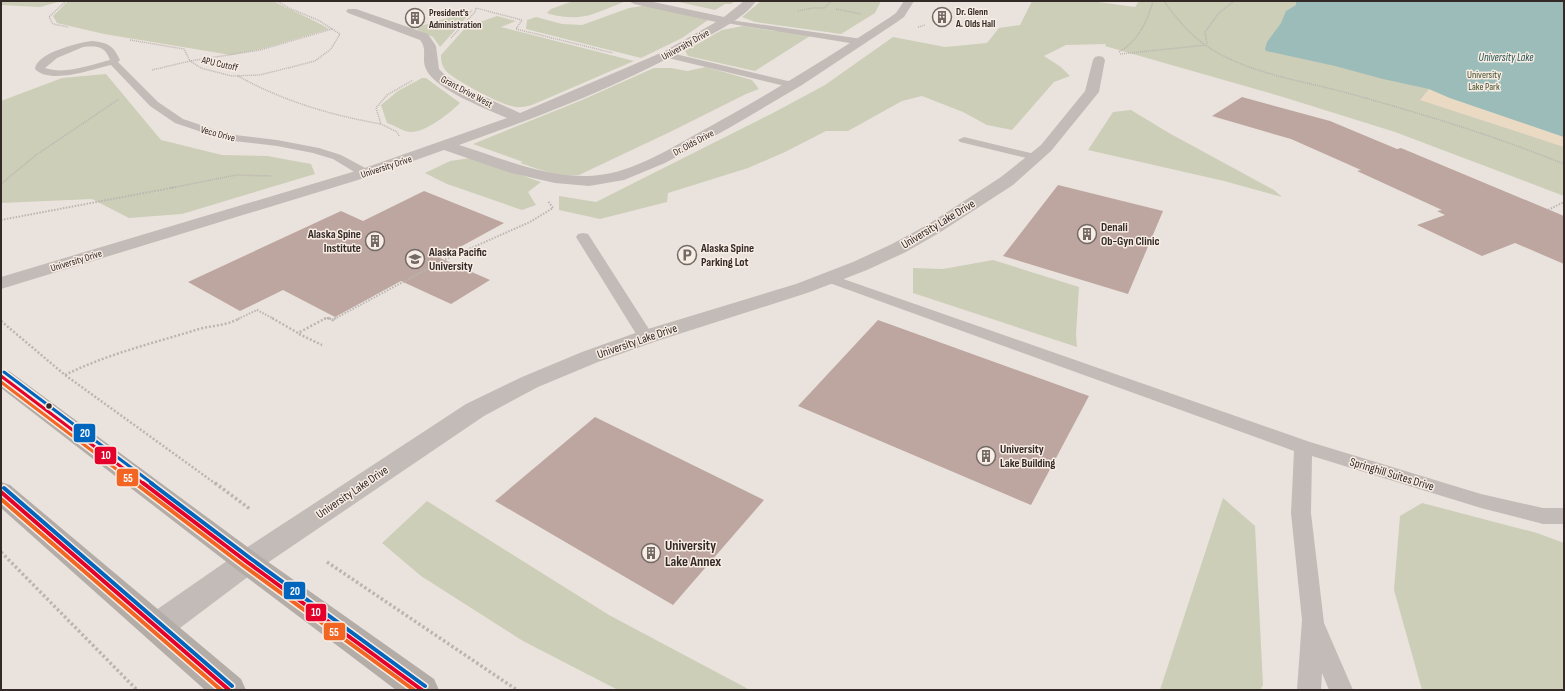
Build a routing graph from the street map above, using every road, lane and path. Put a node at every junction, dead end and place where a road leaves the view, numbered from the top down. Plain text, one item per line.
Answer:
1 (64, 1) edge
2 (277, 1) edge
3 (634, 1) edge
4 (751, 1) edge
5 (832, 1) edge
6 (908, 1) edge
7 (1154, 1) edge
8 (1164, 1) edge
9 (1234, 1) edge
10 (476, 8) dead end
11 (352, 11) dead end
12 (792, 12) dead end
13 (371, 18) junction
14 (726, 21) junction
15 (68, 27) dead end
16 (332, 29) junction
17 (130, 40) dead end
18 (862, 42) junction
19 (1207, 45) junction
20 (667, 55) junction
21 (1099, 60) dead end
22 (190, 61) junction
23 (113, 62) junction
24 (650, 63) junction
25 (126, 75) junction
26 (237, 76) junction
27 (793, 85) junction
28 (137, 87) junction
29 (520, 118) junction
30 (381, 124) dead end
31 (964, 140) dead end
32 (446, 146) junction
33 (1035, 157) junction
34 (1564, 164) edge
35 (366, 173) junction
36 (1, 184) edge
37 (544, 196) dead end
38 (1564, 202) edge
39 (1548, 210) dead end
40 (583, 237) dead end
41 (829, 278) junction
42 (1, 283) edge
43 (1, 321) edge
44 (298, 333) junction
45 (646, 337) junction
46 (322, 345) dead end
47 (65, 375) junction
48 (1, 376) edge
49 (1303, 447) junction
50 (1, 492) edge
51 (250, 509) dead end
52 (1564, 516) edge
53 (1, 552) edge
54 (247, 562) junction
55 (327, 562) dead end
56 (1313, 620) junction
57 (157, 626) junction
58 (137, 690) edge
59 (229, 690) edge
60 (422, 690) edge
61 (517, 690) edge
62 (1309, 690) edge
63 (1341, 690) edge

1 - 15 path
2 - 16 path
3 - 14 street
4 - 14 street, University Drive
5 - 12 path
6 - 18 street, Dr. Olds Drive
7 - 19 path
8 - 19 path
9 - 19 path
10 - 24 path
11 - 13 street, Grant Drive West
13 - 16 path
13 - 29 street, Grant Drive West
14 - 18 lane
14 - 20 street, University Drive
16 - 22 path
16 - 26 path, APU Cutoff
17 - 22 path, APU Cutoff
18 - 27 street, Dr. Olds Drive
19 - 34 path
20 - 24 street, University Drive
20 - 27 lane
21 - 33 street, University Lake Drive
22 - 25 path
22 - 26 path, APU Cutoff
23 - 23 lane, Veco Drive
23 - 25 lane, Veco Drive
24 - 29 street, University Drive
25 - 28 lane, Veco Drive
26 - 30 path
27 - 32 street, Dr. Olds Drive
28 - 35 lane, Veco Drive
28 - 36 path
29 - 32 street, University Drive
31 - 33 lane
32 - 35 street, University Drive
33 - 41 street, University Lake Drive
35 - 42 street, University Drive
37 - 44 path
38 - 39 path
40 - 45 lane
41 - 45 street, University Lake Drive
41 - 49 lane, Springhill Suites Drive
43 - 47 path
44 - 46 path
44 - 47 path
45 - 54 street, University Lake Drive
47 - 51 path
48 - 54 main road
49 - 52 lane, Springhill Suites Drive
49 - 56 lane
50 - 57 main road
53 - 58 path
54 - 57 street, University Lake Drive
54 - 60 main road
55 - 61 path
56 - 62 lane
56 - 63 lane
57 - 59 main road

